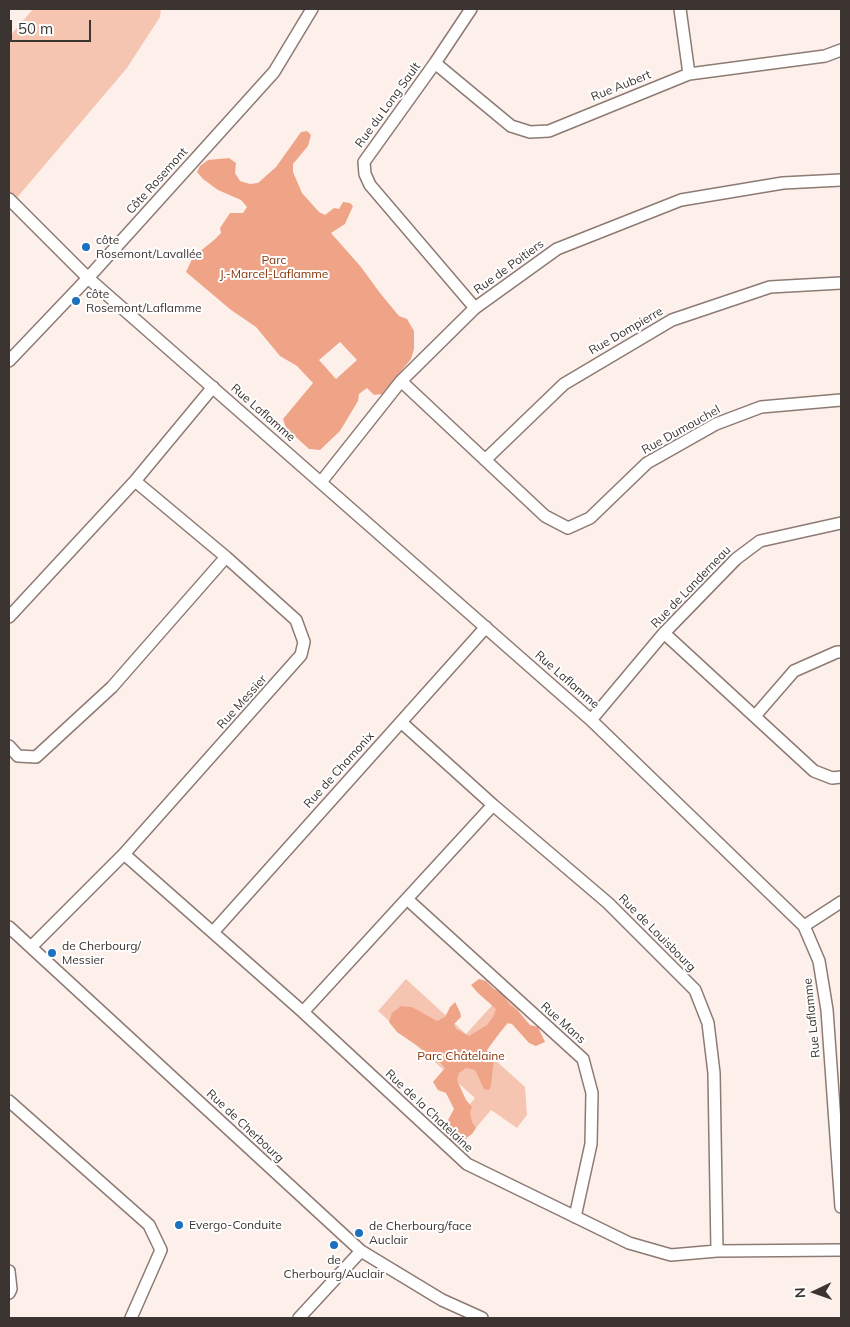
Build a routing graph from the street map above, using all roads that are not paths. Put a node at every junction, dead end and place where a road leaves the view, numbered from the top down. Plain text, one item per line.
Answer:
1 (312, 9) edge
2 (471, 9) edge
3 (680, 9) edge
4 (841, 50) edge
5 (435, 63) junction
6 (689, 74) junction
7 (841, 180) edge
8 (9, 199) edge
9 (88, 278) junction
10 (841, 283) edge
11 (475, 308) junction
12 (9, 362) edge
13 (401, 381) junction
14 (213, 388) junction
15 (841, 400) edge
16 (485, 460) junction
17 (135, 481) junction
18 (321, 482) junction
19 (841, 523) edge
20 (226, 557) junction
21 (9, 617) edge
22 (486, 627) junction
23 (664, 634) junction
24 (841, 652) edge
25 (755, 716) junction
26 (591, 720) junction
27 (401, 722) junction
28 (9, 746) edge
29 (841, 777) edge
30 (493, 805) junction
31 (124, 854) junction
32 (406, 899) junction
33 (841, 902) edge
34 (804, 926) junction
35 (9, 927) edge
36 (214, 932) junction
37 (31, 947) junction
38 (303, 1012) junction
39 (9, 1101) edge
40 (841, 1207) edge
41 (575, 1217) junction
42 (841, 1250) edge
43 (361, 1251) junction
44 (717, 1251) junction
45 (9, 1271) edge
46 (9, 1294) edge
47 (131, 1318) edge
48 (299, 1318) edge
49 (482, 1318) edge

1 - 9 street, Côte Rosemont
2 - 5 street, Rue du Long Sault
3 - 6 street
4 - 6 street, Rue Aubert
5 - 6 street, Rue Aubert
5 - 11 street, Rue du Long Sault
7 - 11 street, Rue de Poitiers
8 - 9 street, Rue Laflamme
9 - 12 street, Côte Rosemont
9 - 14 street, Rue Laflamme
10 - 16 street, Rue Dompierre
11 - 13 street, Rue de Poitiers
13 - 16 street, Rue Dumouchel
13 - 18 street, Rue de Poitiers
14 - 17 street
14 - 18 street, Rue Laflamme
15 - 16 street, Rue Dumouchel
17 - 20 street, Rue Messier
17 - 21 street
18 - 22 street, Rue Laflamme
19 - 23 street, Rue de Landerneau
20 - 28 street
20 - 31 street, Rue Messier
22 - 26 street, Rue Laflamme
22 - 27 street, Rue de Chamonix
23 - 25 street
23 - 26 street, Rue de Landerneau
24 - 25 street
25 - 29 street
26 - 34 street, Rue Laflamme
27 - 30 street, Rue de Louisbourg
27 - 36 street, Rue de Chamonix
30 - 32 street
30 - 44 street, Rue de Louisbourg
31 - 36 street, Rue de la Chatelaine
31 - 37 street, Rue Messier
32 - 38 street
32 - 41 street, Rue Mans
33 - 34 street
34 - 40 street, Rue Laflamme
35 - 37 street, Rue de Cherbourg
36 - 38 street, Rue de la Chatelaine
37 - 43 street, Rue de Cherbourg
38 - 41 street, Rue de la Chatelaine
39 - 47 street
41 - 44 street, Rue de la Chatelaine
42 - 44 street, Rue de la Chatelaine
43 - 48 street
43 - 49 street, Rue de Cherbourg
45 - 46 street

